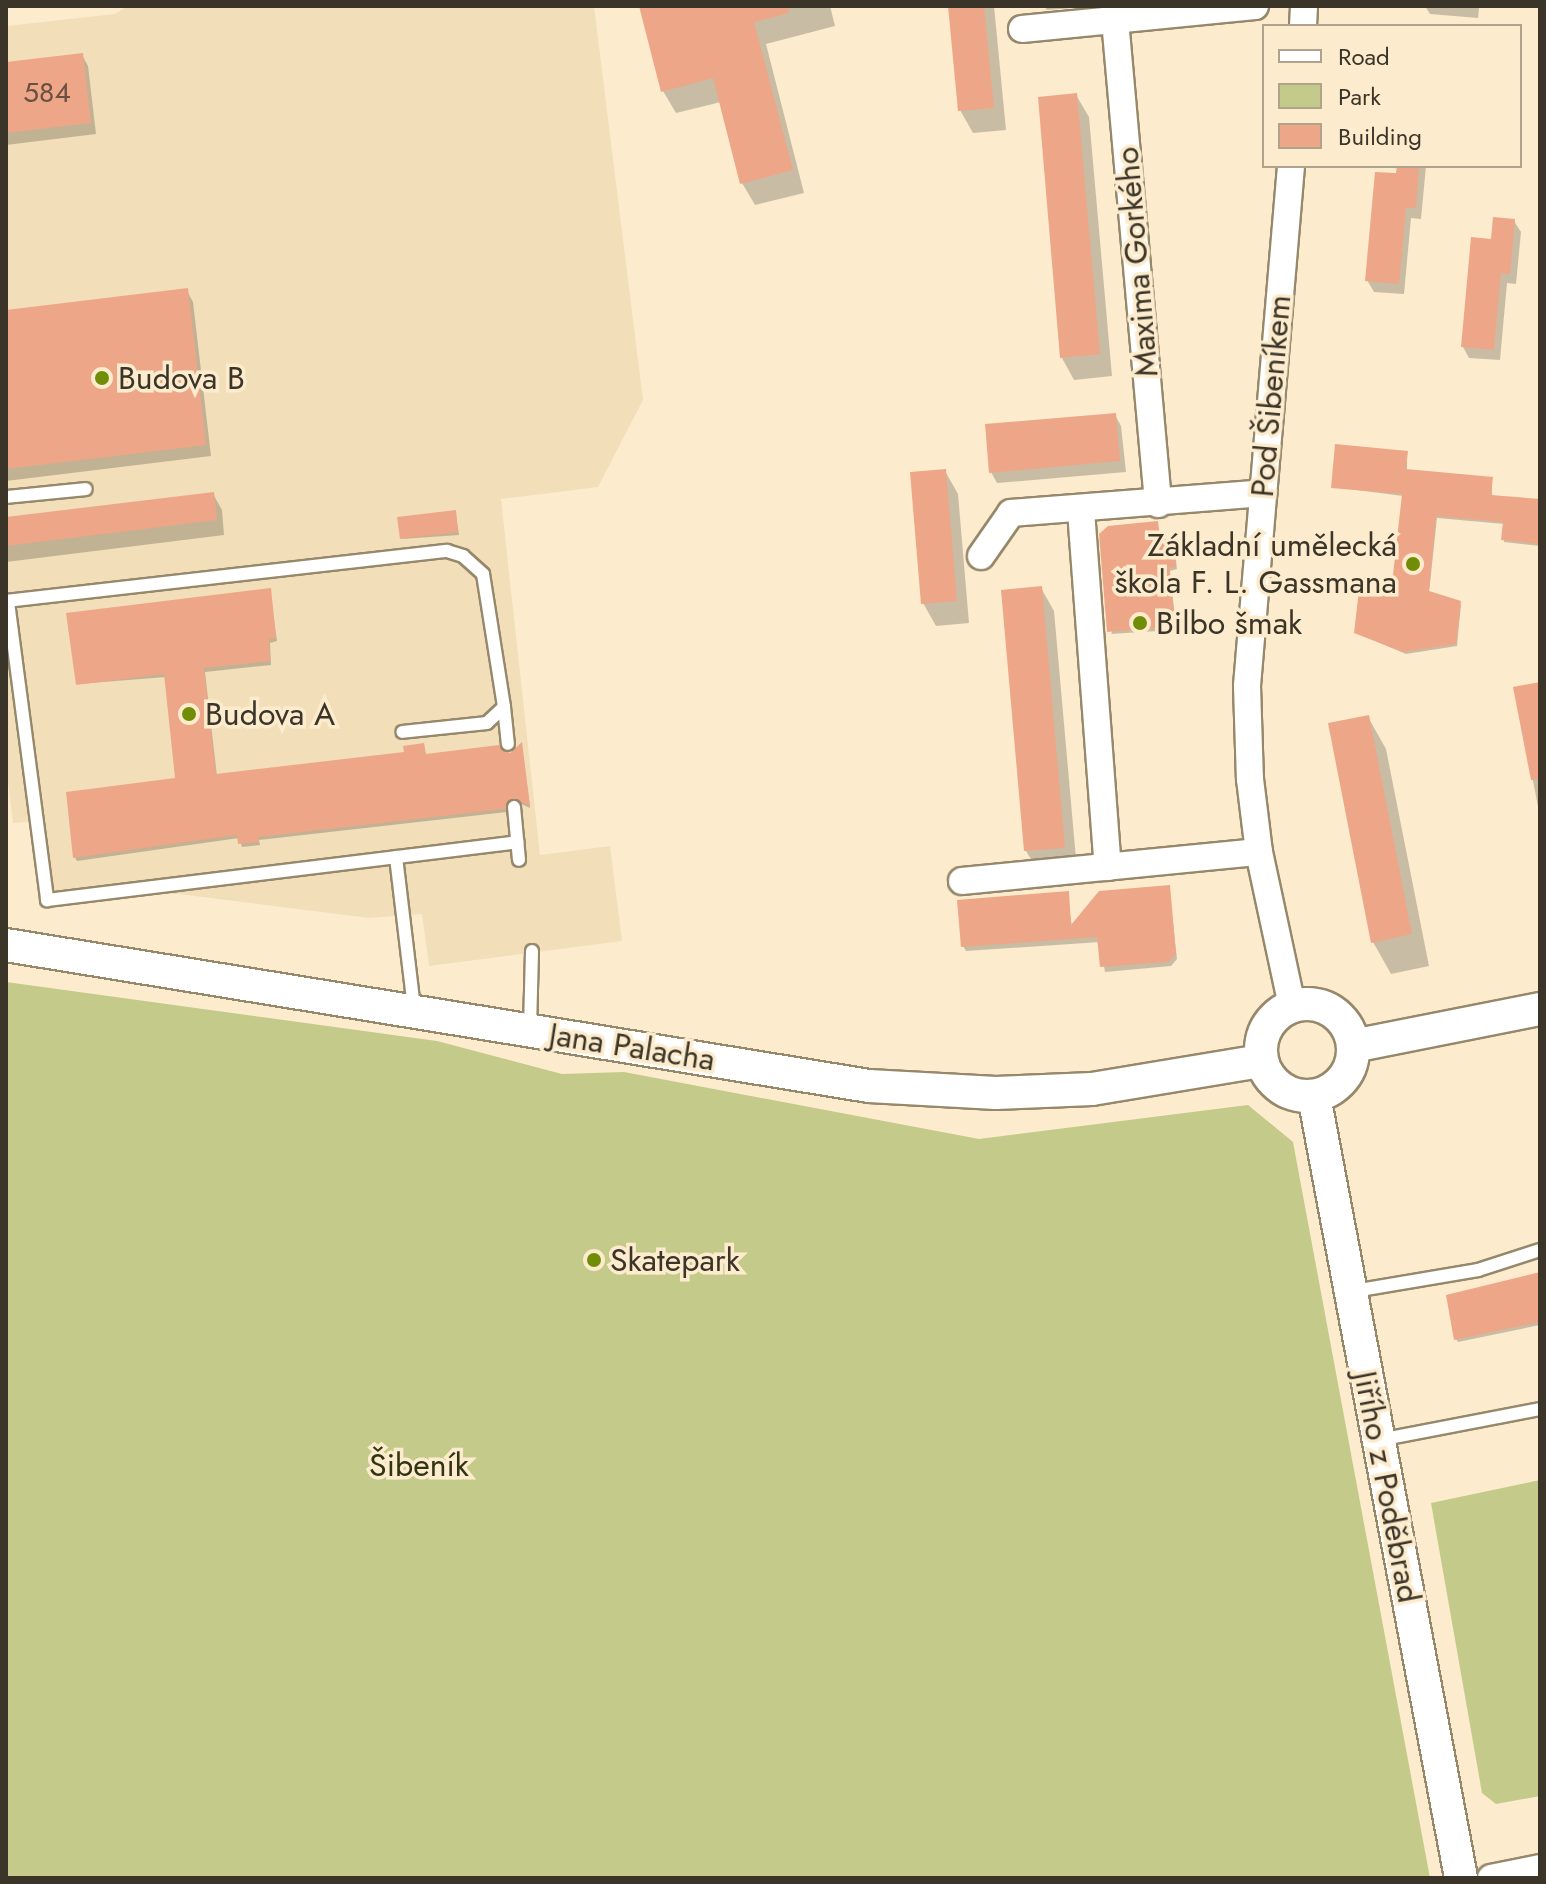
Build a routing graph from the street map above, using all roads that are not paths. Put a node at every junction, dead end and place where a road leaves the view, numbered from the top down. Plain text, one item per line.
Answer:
1 (1255, 6) edge
2 (1115, 20) junction
3 (1022, 29) dead end
4 (1291, 168) edge
5 (86, 489) dead end
6 (1263, 493) junction
7 (6, 497) edge
8 (1158, 504) junction
9 (1081, 511) junction
10 (981, 556) dead end
11 (7, 601) edge
12 (504, 707) junction
13 (402, 732) dead end
14 (508, 744) dead end
15 (514, 807) dead end
16 (517, 842) junction
17 (1259, 852) junction
18 (396, 857) junction
19 (519, 860) dead end
20 (1108, 867) junction
21 (962, 881) dead end
22 (6, 945) edge
23 (532, 951) dead end
24 (1292, 1006) junction
25 (1540, 1009) edge
26 (414, 1011) junction
27 (530, 1030) junction
28 (1353, 1046) junction
29 (1261, 1061) junction
30 (1314, 1096) junction
31 (1540, 1250) edge
32 (1351, 1292) junction
33 (1540, 1409) edge
34 (1393, 1437) junction
35 (1540, 1868) edge
36 (1461, 1878) edge
37 (1491, 1878) edge

1 - 2 street
2 - 3 street
2 - 8 street, Maxima Gorkého
4 - 6 street, Pod Šibeníkem
5 - 7 lane
6 - 8 street
6 - 17 street, Pod Šibeníkem
8 - 9 street
9 - 10 street
9 - 20 street
11 - 12 lane
11 - 18 lane
12 - 13 lane
12 - 14 lane
15 - 16 lane
16 - 18 lane
16 - 19 lane
17 - 20 street
17 - 24 street, Pod Šibeníkem
18 - 26 lane
20 - 21 street
22 - 26 street, Jana Palacha
23 - 27 lane
24 - 28 street
24 - 29 street
25 - 28 street
26 - 27 street, Jana Palacha
27 - 29 street, Jana Palacha
28 - 30 street
29 - 30 street
30 - 32 street, Jiřího z Poděbrad
31 - 32 lane
32 - 34 street, Jiřího z Poděbrad
33 - 34 lane
34 - 36 street, Jiřího z Poděbrad
35 - 37 street

